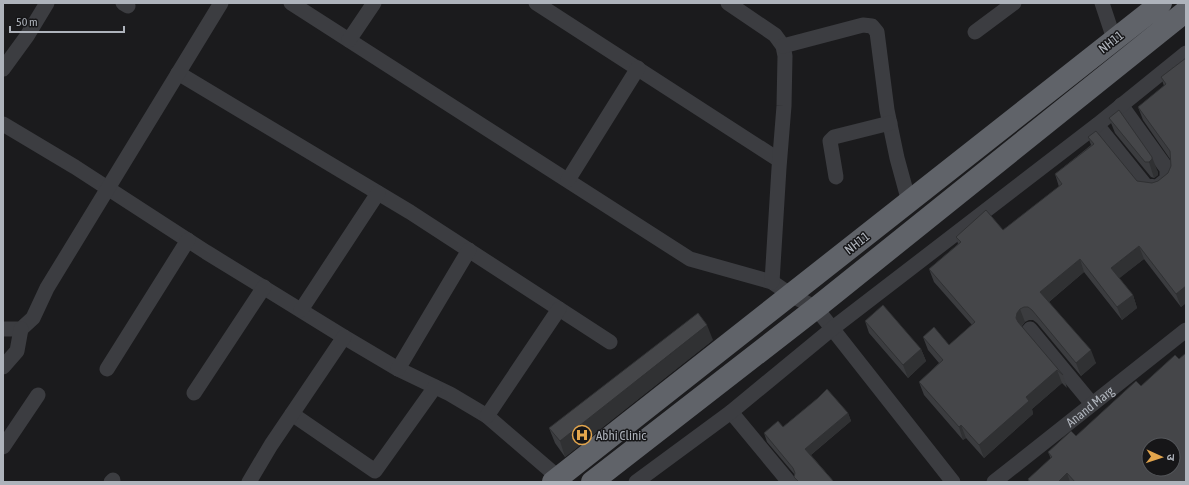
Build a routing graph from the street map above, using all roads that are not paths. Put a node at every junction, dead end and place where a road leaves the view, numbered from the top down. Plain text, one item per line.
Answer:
1 (47, 3) edge
2 (220, 3) edge
3 (291, 3) edge
4 (374, 3) edge
5 (536, 3) edge
6 (728, 3) edge
7 (1014, 3) edge
8 (1102, 3) edge
9 (1160, 3) edge
10 (741, 8) edge
11 (1186, 11) edge
12 (975, 32) dead end
13 (349, 40) junction
14 (1114, 40) junction
15 (783, 46) junction
16 (1186, 53) edge
17 (638, 68) junction
18 (3, 69) edge
19 (178, 73) junction
20 (1121, 105) junction
21 (3, 124) edge
22 (890, 124) junction
23 (1097, 125) junction
24 (779, 160) junction
25 (836, 177) dead end
26 (568, 180) junction
27 (108, 188) junction
28 (378, 193) junction
29 (909, 202) junction
30 (188, 240) junction
31 (468, 250) junction
32 (772, 282) junction
33 (264, 287) junction
34 (791, 295) junction
35 (816, 308) junction
36 (559, 309) junction
37 (301, 310) junction
38 (833, 328) junction
39 (3, 329) edge
40 (1030, 329) dead end
41 (22, 330) junction
42 (1186, 330) edge
43 (344, 337) junction
44 (610, 342) dead end
45 (3, 367) edge
46 (107, 369) dead end
47 (398, 369) junction
48 (435, 387) junction
49 (194, 393) dead end
50 (38, 395) dead end
51 (1092, 404) junction
52 (731, 412) junction
53 (292, 414) junction
54 (487, 416) junction
55 (3, 447) edge
56 (372, 477) edge
57 (556, 480) edge
58 (249, 482) edge
59 (592, 482) edge
60 (636, 482) edge
61 (789, 482) edge
62 (953, 482) edge
63 (994, 482) edge

1 - 18 street
2 - 19 street
3 - 13 street
4 - 13 street
5 - 17 street
6 - 10 street
7 - 12 street
8 - 14 street
9 - 14 highway, NH11
10 - 15 street
11 - 35 highway
13 - 26 street
14 - 29 highway, NH11
15 - 22 street
15 - 24 street
16 - 20 street
17 - 24 street
17 - 26 street
19 - 27 street
19 - 28 street
20 - 23 street
20 - 23 street
21 - 27 street
22 - 25 street
22 - 29 street
23 - 38 street
24 - 32 street
26 - 32 street
27 - 30 street
27 - 41 street
28 - 31 street
28 - 37 street
29 - 34 highway, NH11
30 - 33 street
30 - 46 street
31 - 36 street
31 - 47 street
32 - 34 street
33 - 37 street
33 - 49 street
34 - 35 street
34 - 57 highway, NH11
35 - 38 street
35 - 59 highway
36 - 44 street
36 - 54 street
37 - 43 street
38 - 52 street
38 - 62 street
39 - 41 street
40 - 51 street
41 - 45 street
42 - 51 street, Anand Marg
43 - 47 street
43 - 53 street
47 - 48 street
48 - 54 street
48 - 56 street
50 - 55 street
51 - 63 street, Anand Marg
52 - 60 street
52 - 61 street
53 - 56 street
53 - 58 street
54 - 57 street

